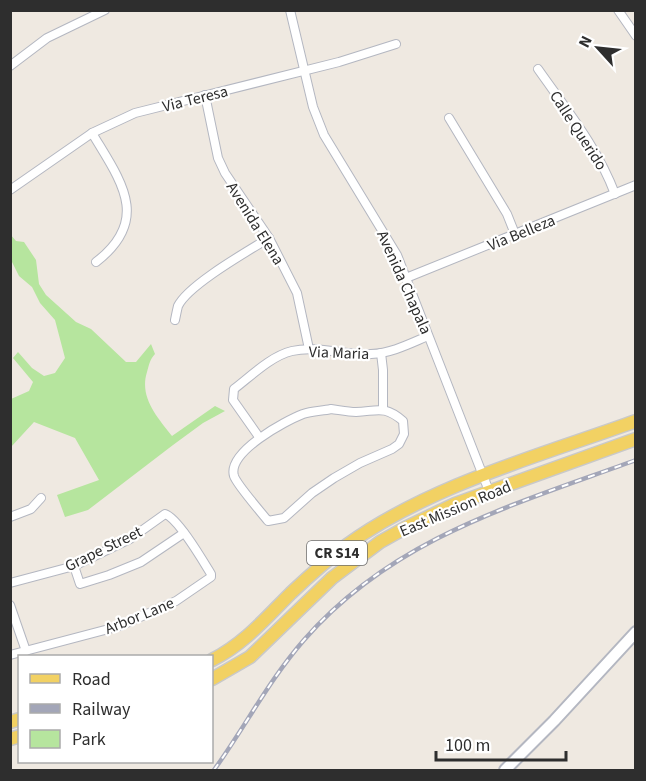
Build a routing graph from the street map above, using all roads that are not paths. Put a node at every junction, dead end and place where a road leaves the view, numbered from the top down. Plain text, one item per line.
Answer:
1 (105, 10) edge
2 (290, 10) edge
3 (618, 10) edge
4 (636, 36) edge
5 (396, 45) dead end
6 (10, 66) edge
7 (538, 69) dead end
8 (304, 71) junction
9 (205, 95) junction
10 (449, 118) dead end
11 (92, 133) junction
12 (636, 185) edge
13 (10, 190) edge
14 (615, 194) junction
15 (515, 234) junction
16 (269, 238) junction
17 (96, 262) dead end
18 (406, 278) junction
19 (175, 320) dead end
20 (428, 336) junction
21 (309, 350) junction
22 (381, 353) junction
23 (383, 409) junction
24 (636, 421) edge
25 (260, 437) junction
26 (636, 439) edge
27 (483, 476) junction
28 (489, 491) junction
29 (41, 498) dead end
30 (10, 517) edge
31 (184, 533) junction
32 (74, 566) junction
33 (10, 583) edge
34 (10, 605) edge
35 (636, 632) edge
36 (26, 651) junction
37 (10, 655) edge
38 (213, 659) edge
39 (213, 678) edge
40 (505, 771) edge

1 - 6 street
2 - 8 street, Avenida Chapala
3 - 4 street
5 - 8 street, Via Teresa
7 - 14 street, Calle Querido
8 - 9 street, Via Teresa
8 - 18 street, Avenida Chapala
9 - 11 street, Via Teresa
9 - 16 street, Avenida Elena
10 - 15 street
11 - 13 street, Via Teresa
11 - 17 street
12 - 14 street, Via Belleza
14 - 15 street, Via Belleza
15 - 18 street, Via Belleza
16 - 19 street
16 - 21 street, Avenida Elena
18 - 20 street, Avenida Chapala
20 - 22 street, Via Maria
20 - 27 street, Avenida Chapala
21 - 22 street, Via Maria
21 - 25 street, Via Maria
22 - 23 street
23 - 25 street
23 - 25 street
24 - 27 main road, East Mission Road / CR S14
26 - 28 main road, East Mission Road / CR S14
27 - 28 street, Avenida Chapala
27 - 38 main road, East Mission Road / CR S14
28 - 39 main road, East Mission Road / CR S14
29 - 30 street
31 - 32 street, Grape Street
31 - 32 street
31 - 36 street, Arbor Lane
32 - 33 street, Grape Street
34 - 36 street
35 - 40 street
36 - 37 street, Arbor Lane

